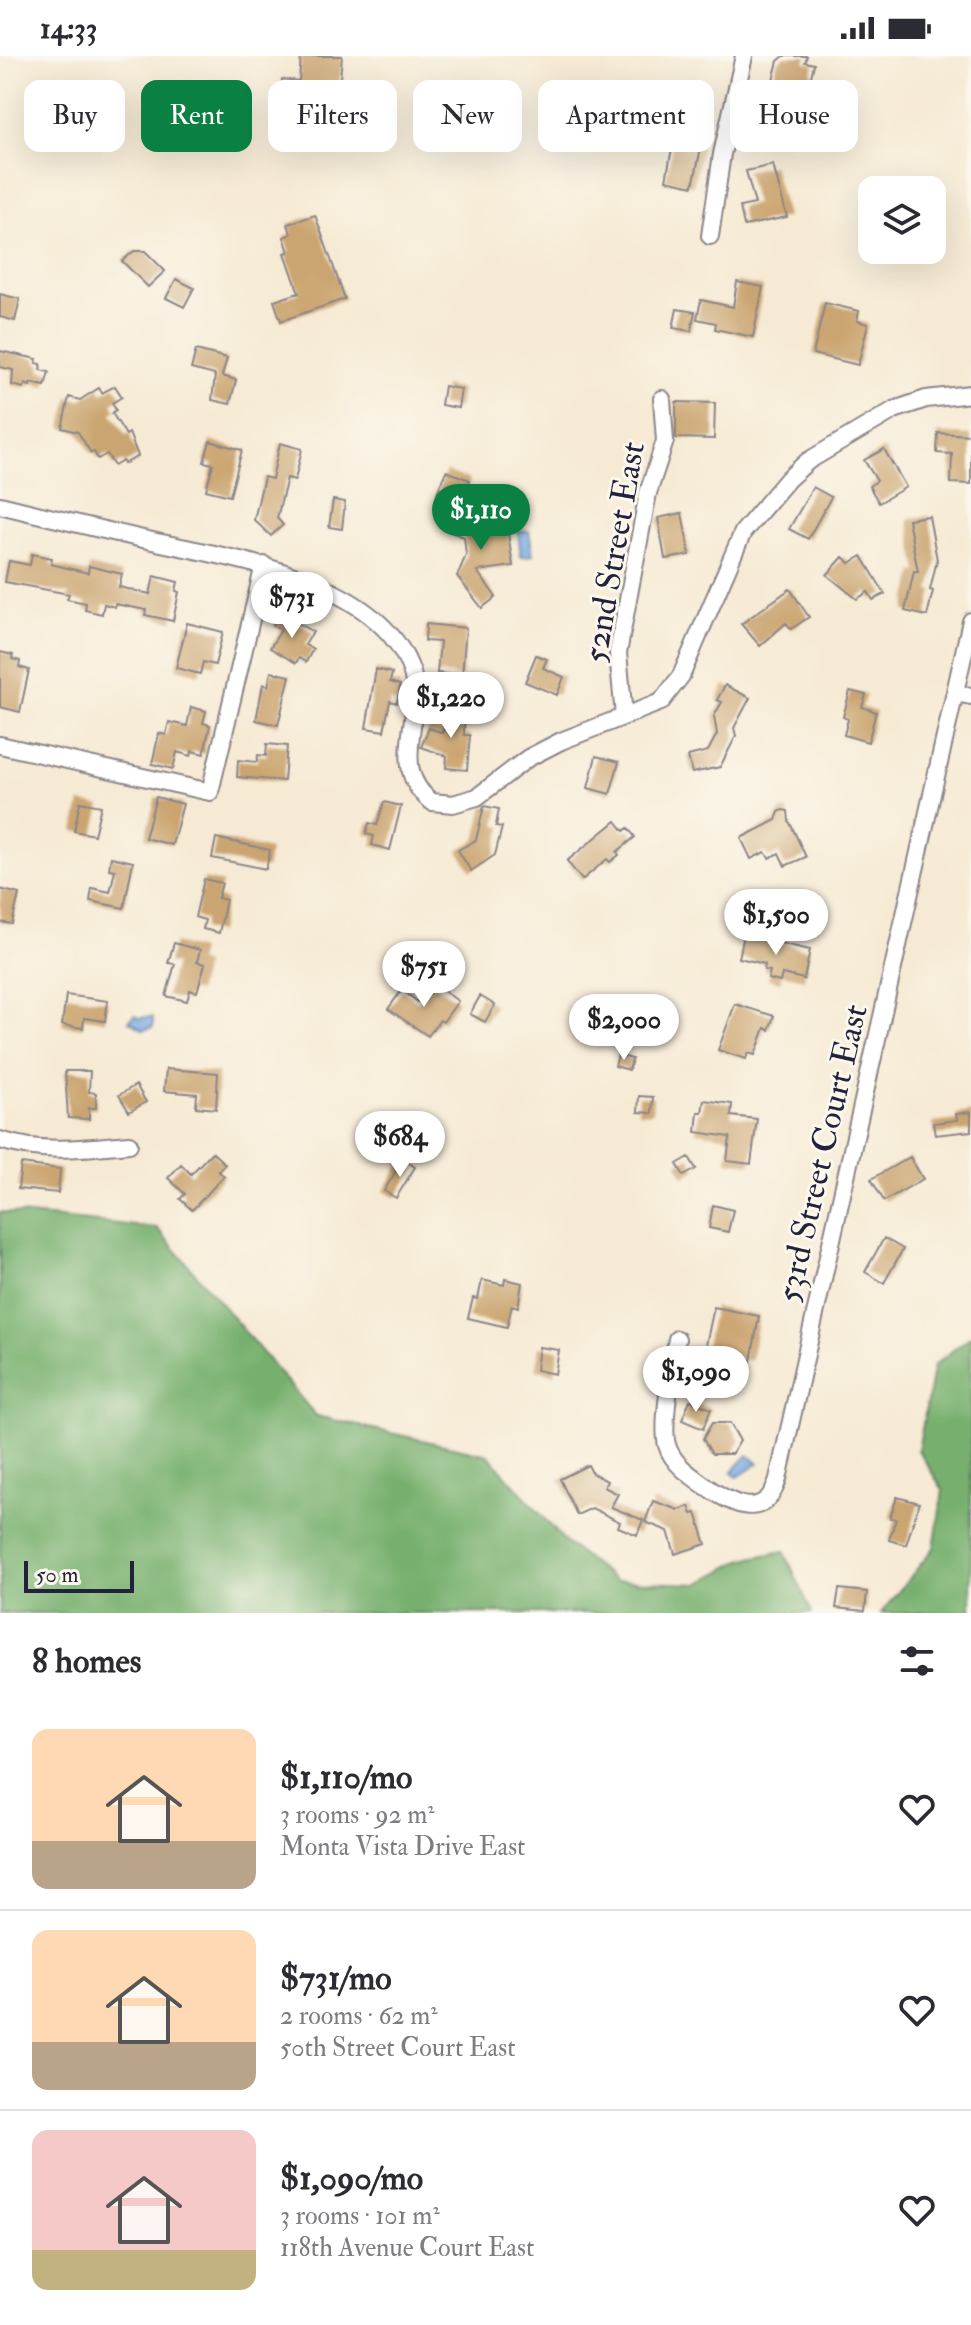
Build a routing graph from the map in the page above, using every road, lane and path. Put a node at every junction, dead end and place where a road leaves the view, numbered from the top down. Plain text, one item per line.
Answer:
1 (744, 56) edge
2 (710, 236) dead end
3 (971, 394) edge
4 (662, 399) dead end
5 (0, 505) edge
6 (264, 565) junction
7 (971, 621) edge
8 (963, 695) edge
9 (624, 716) junction
10 (0, 745) edge
11 (0, 1140) edge
12 (129, 1144) dead end
13 (677, 1339) dead end

1 - 2 street
3 - 9 street
4 - 9 street, 52nd Street East
5 - 6 street
6 - 9 street
6 - 10 street
7 - 8 street, 53rd Street Court East
8 - 13 street, 53rd Street Court East
11 - 12 street

